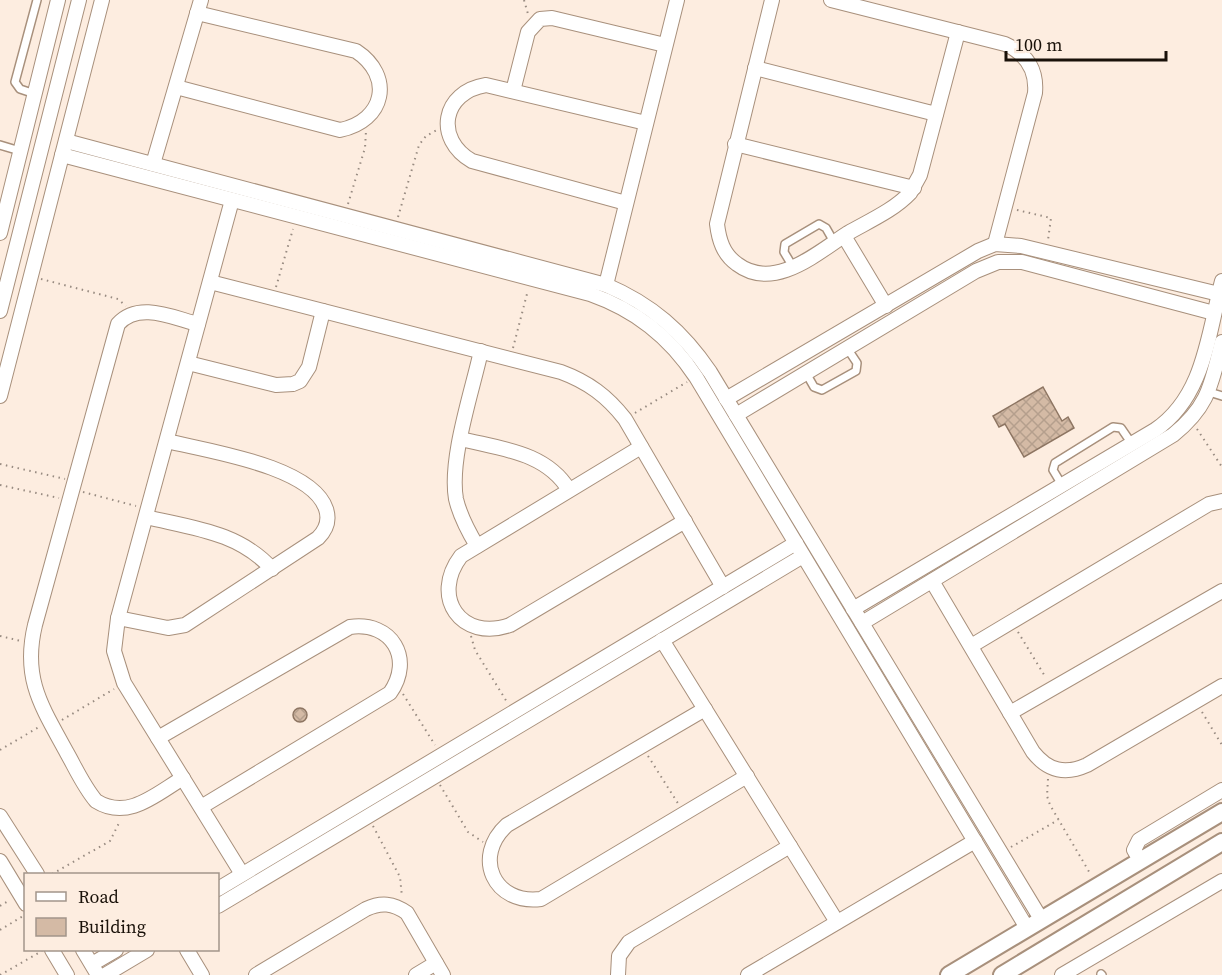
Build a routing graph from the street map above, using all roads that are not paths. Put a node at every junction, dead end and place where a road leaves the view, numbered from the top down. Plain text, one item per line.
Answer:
1 (37, 0) edge
2 (58, 0) edge
3 (79, 0) edge
4 (102, 0) edge
5 (676, 0) edge
6 (772, 0) edge
7 (831, 0) edge
8 (199, 6) edge
9 (958, 32) junction
10 (665, 45) junction
11 (755, 68) junction
12 (176, 87) junction
13 (513, 90) junction
14 (35, 94) junction
15 (936, 114) junction
16 (646, 123) junction
17 (66, 141) junction
18 (735, 144) junction
19 (0, 145) edge
20 (20, 151) junction
21 (62, 155) junction
22 (153, 164) junction
23 (914, 188) junction
24 (232, 200) junction
25 (626, 203) junction
26 (0, 233) edge
27 (839, 239) junction
28 (995, 244) junction
29 (793, 267) junction
30 (10, 271) junction
31 (31, 276) junction
32 (210, 282) junction
33 (606, 285) junction
34 (1220, 288) edge
35 (886, 306) junction
36 (0, 311) edge
37 (323, 311) junction
38 (1214, 313) junction
39 (198, 324) junction
40 (1222, 345) edge
41 (847, 348) junction
42 (481, 351) junction
43 (188, 363) junction
44 (806, 373) junction
45 (1216, 394) edge
46 (0, 396) edge
47 (726, 399) junction
48 (736, 415) junction
49 (461, 439) junction
50 (166, 441) junction
51 (1132, 444) junction
52 (641, 447) junction
53 (1062, 485) junction
54 (569, 490) junction
55 (1222, 501) edge
56 (147, 513) junction
57 (685, 521) junction
58 (796, 543) junction
59 (477, 546) junction
60 (804, 556) junction
61 (272, 569) junction
62 (932, 581) junction
63 (723, 587) junction
64 (1222, 591) edge
65 (853, 609) junction
66 (118, 618) junction
67 (862, 623) junction
68 (662, 640) junction
69 (971, 646) junction
70 (1222, 686) edge
71 (535, 707) junction
72 (705, 710) junction
73 (1010, 713) junction
74 (158, 738) junction
75 (747, 776) junction
76 (183, 778) junction
77 (1222, 790) edge
78 (201, 807) junction
79 (1222, 812) edge
80 (361, 814) junction
81 (0, 816) edge
82 (975, 841) junction
83 (1222, 842) edge
84 (790, 846) junction
85 (1140, 860) junction
86 (0, 861) edge
87 (36, 873) edge
88 (243, 874) junction
89 (1222, 881) edge
90 (219, 888) edge
91 (24, 901) edge
92 (219, 905) edge
93 (837, 922) junction
94 (1034, 924) junction
95 (53, 951) edge
96 (84, 951) edge
97 (115, 951) edge
98 (145, 951) edge
99 (188, 951) edge
100 (95, 969) edge
101 (439, 969) edge
102 (68, 975) edge
103 (105, 975) edge
104 (202, 975) edge
105 (256, 975) edge
106 (416, 975) edge
107 (618, 975) edge
108 (748, 975) edge
109 (949, 975) edge
110 (1002, 975) edge
111 (1062, 975) edge

1 - 14 lane
2 - 14 street
3 - 30 street
4 - 17 street
5 - 10 street
6 - 11 street
7 - 9 street
8 - 12 street
8 - 12 street
9 - 15 street
9 - 28 street
10 - 13 street
10 - 16 street
11 - 15 street
11 - 18 street
12 - 22 street
13 - 16 street
13 - 25 street
14 - 20 street
15 - 23 street
16 - 25 street
17 - 21 street
17 - 22 street
18 - 23 street
18 - 29 street
19 - 20 lane
20 - 26 street
21 - 24 street
21 - 31 street
22 - 33 street
23 - 27 street
24 - 32 street
24 - 58 street
25 - 33 street
27 - 29 street
27 - 29 lane
27 - 35 street
28 - 34 street
28 - 35 street
30 - 31 street
30 - 36 street
31 - 46 street
32 - 37 street
32 - 39 street
33 - 47 street
34 - 38 street
35 - 47 street
37 - 42 street
37 - 43 street
38 - 41 street
38 - 51 street
39 - 43 street
39 - 76 street
40 - 45 street
41 - 44 street
41 - 44 lane
42 - 49 street
42 - 52 street
43 - 50 street
44 - 48 street
45 - 62 street
47 - 48 street
48 - 65 street
49 - 54 street
49 - 59 street
50 - 56 street
50 - 61 street
51 - 53 street
51 - 53 lane
52 - 54 street
52 - 57 street
53 - 65 street
54 - 59 street
55 - 69 street
56 - 61 street
56 - 66 street
57 - 59 street
57 - 63 street
58 - 60 street
58 - 63 street
60 - 68 street
60 - 82 street
61 - 66 street
62 - 67 street
62 - 69 street
63 - 71 street
64 - 73 street
65 - 67 street
66 - 74 street
67 - 94 street
68 - 71 street
68 - 72 street
69 - 73 street
70 - 73 street
71 - 80 street
71 - 80 street
72 - 75 street
72 - 75 street
74 - 76 street
74 - 78 street
75 - 84 street
76 - 78 street
77 - 85 street
78 - 88 street
79 - 85 street
80 - 88 street
80 - 92 street
81 - 87 street
82 - 93 street
82 - 94 street
83 - 110 street
84 - 93 street
84 - 107 street
85 - 94 street
86 - 91 street
88 - 90 street
89 - 111 street
93 - 108 street
94 - 109 street
95 - 102 street
96 - 100 street
97 - 100 street
98 - 103 street
99 - 104 street
101 - 105 street
101 - 106 street

